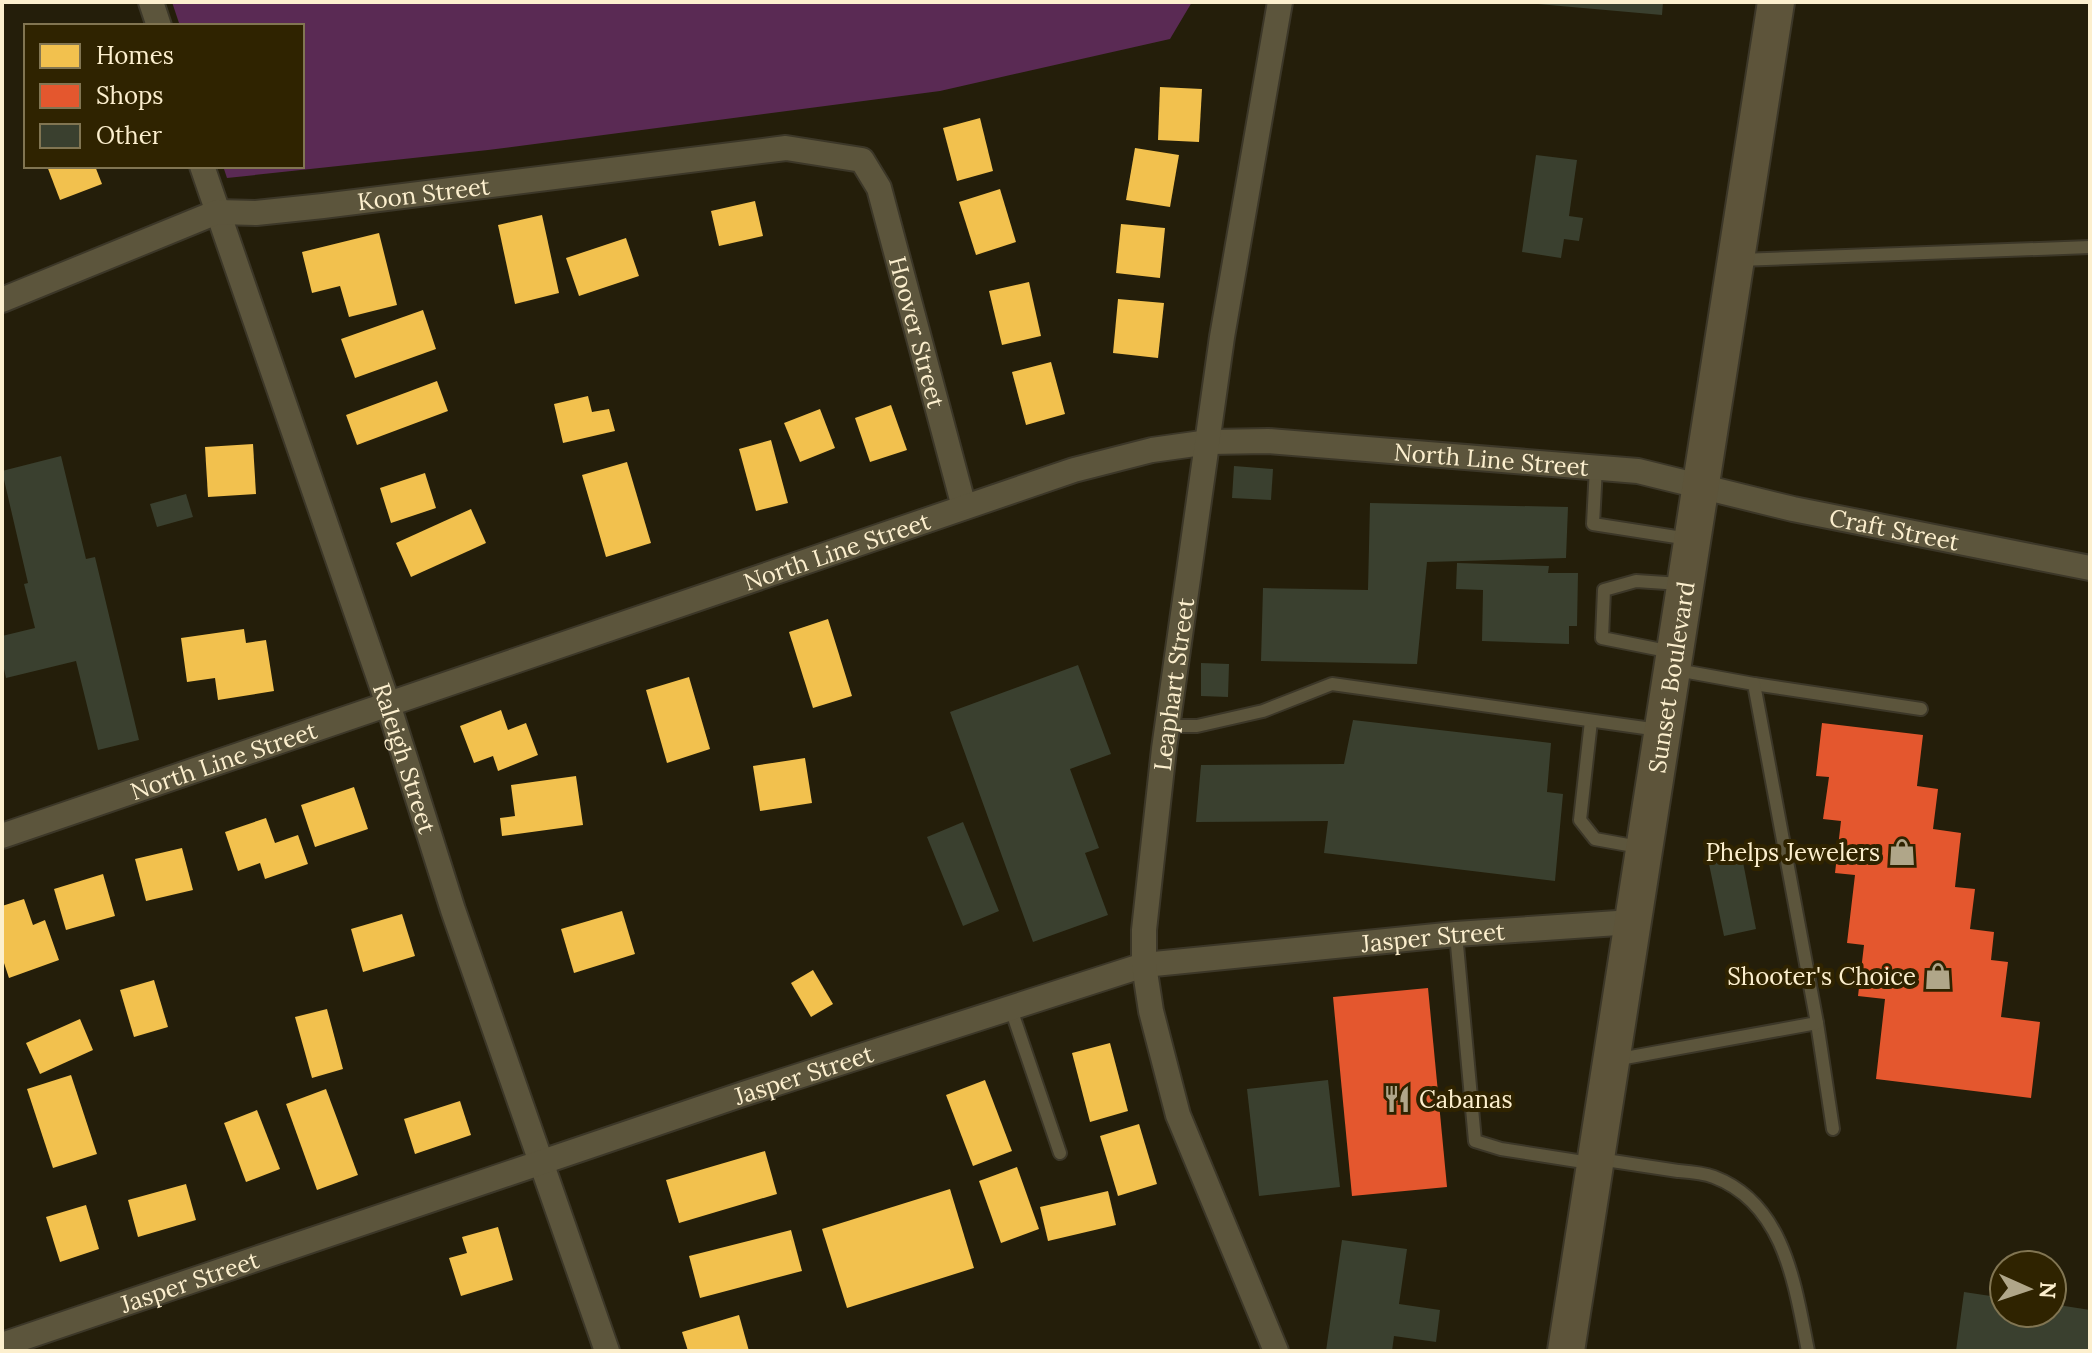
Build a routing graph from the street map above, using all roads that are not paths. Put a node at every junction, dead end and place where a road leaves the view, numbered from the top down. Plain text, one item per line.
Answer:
1 (151, 2) edge
2 (1280, 2) edge
3 (1776, 2) edge
4 (158, 24) edge
5 (862, 160) joint
6 (203, 168) edge
7 (217, 212) junction
8 (2090, 247) edge
9 (1735, 260) junction
10 (2, 300) edge
11 (1209, 442) junction
12 (1596, 467) junction
13 (1700, 487) junction
14 (964, 507) junction
15 (1692, 539) junction
16 (2090, 568) edge
17 (1685, 584) junction
18 (1673, 661) junction
19 (1754, 684) junction
20 (388, 704) junction
21 (1921, 709) dead end
22 (1591, 721) junction
23 (1167, 726) junction
24 (1662, 731) junction
25 (2, 836) edge
26 (1644, 847) junction
27 (1632, 922) junction
28 (1456, 934) junction
29 (1144, 965) junction
30 (1011, 1009) junction
31 (1817, 1023) junction
32 (1611, 1061) junction
33 (1833, 1129) dead end
34 (1060, 1153) dead end
35 (1595, 1161) junction
36 (542, 1163) junction
37 (4, 1344) edge
38 (607, 1351) edge
39 (1276, 1351) edge
40 (1566, 1351) edge
41 (1808, 1351) edge

1 - 4 street
2 - 11 street, Leaphart Street
3 - 9 main road, Sunset Boulevard
5 - 7 street, Koon Street
5 - 14 street, Hoover Street
6 - 7 street, Raleigh Street
7 - 10 street, Koon Street
7 - 20 street, Raleigh Street
8 - 9 lane
9 - 13 main road, Sunset Boulevard
11 - 12 street, North Line Street
11 - 14 street, North Line Street
11 - 23 street, Leaphart Street
12 - 13 street, North Line Street
12 - 15 lane
13 - 15 main road, Sunset Boulevard
13 - 16 street, Craft Street
14 - 20 street, North Line Street
15 - 17 main road, Sunset Boulevard
17 - 18 main road, Sunset Boulevard
17 - 18 lane
18 - 19 lane
18 - 24 main road, Sunset Boulevard
19 - 21 lane
19 - 31 lane
20 - 25 street, North Line Street
20 - 36 street, Raleigh Street
22 - 23 lane
22 - 24 lane
22 - 26 lane
23 - 29 street, Leaphart Street
24 - 26 main road, Sunset Boulevard
26 - 27 main road, Sunset Boulevard
27 - 28 street, Jasper Street
27 - 32 main road, Sunset Boulevard
28 - 29 street, Jasper Street
28 - 35 lane
29 - 30 street, Jasper Street
29 - 39 street, Leaphart Street
30 - 34 lane
30 - 36 street, Jasper Street
31 - 32 lane
31 - 33 lane
32 - 35 main road, Sunset Boulevard
35 - 40 main road, Sunset Boulevard
35 - 41 lane
36 - 37 street, Jasper Street
36 - 38 street, Raleigh Street

